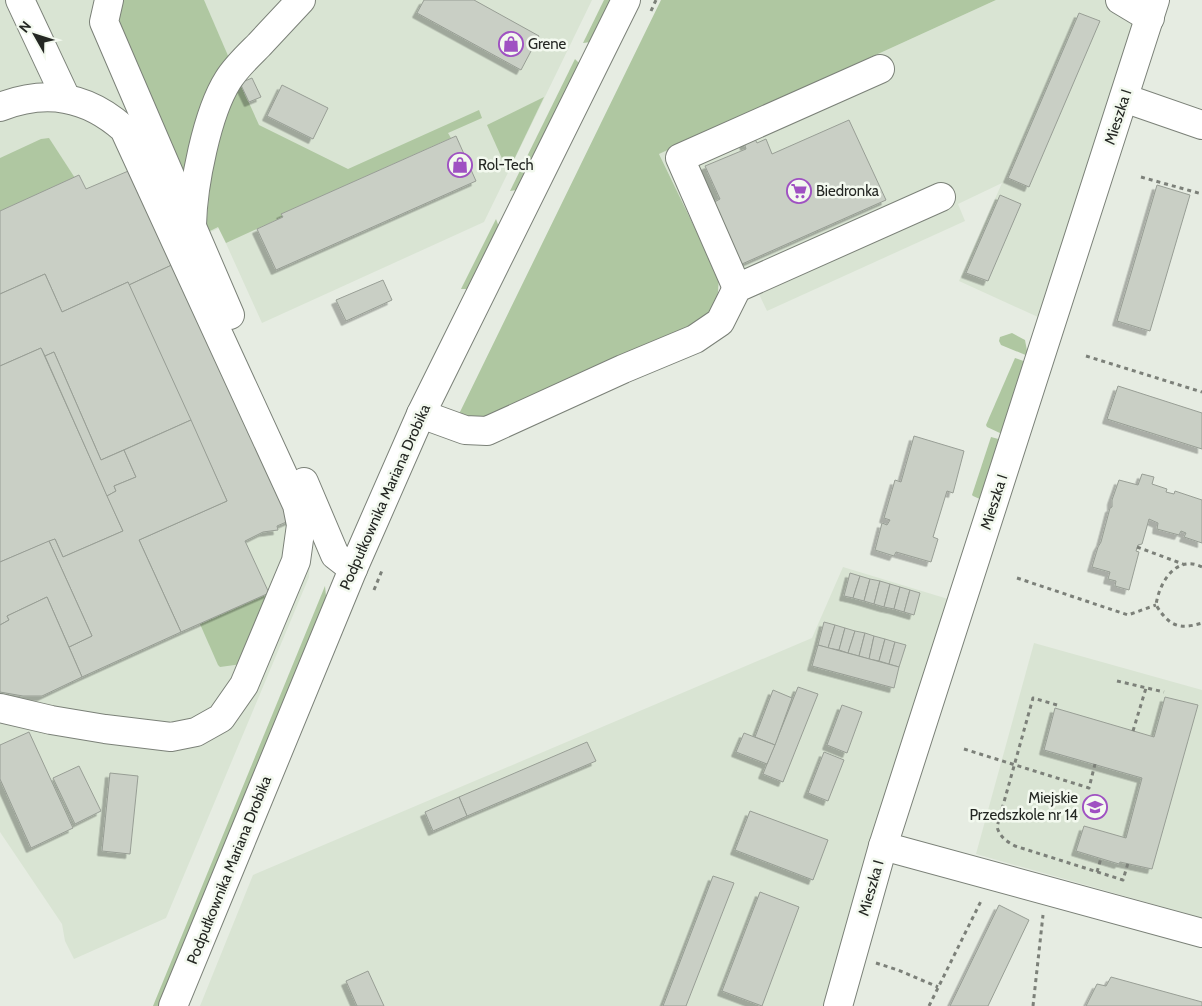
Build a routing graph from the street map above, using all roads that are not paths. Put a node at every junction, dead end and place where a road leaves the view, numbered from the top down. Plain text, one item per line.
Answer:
1 (20, 0) edge
2 (301, 0) edge
3 (626, 0) edge
4 (1120, 0) edge
5 (101, 7) edge
6 (1152, 9) edge
7 (880, 69) dead end
8 (66, 98) junction
9 (1124, 98) junction
10 (0, 107) edge
11 (1202, 125) edge
12 (941, 197) dead end
13 (192, 227) junction
14 (737, 288) junction
15 (421, 414) junction
16 (352, 568) junction
17 (0, 708) edge
18 (884, 846) junction
19 (1202, 933) edge
20 (173, 1006) edge
21 (838, 1006) edge

1 - 8 street
2 - 13 street
3 - 15 street, Podpułkownika Mariana Drobika
4 - 6 street
5 - 13 street
6 - 9 street, Mieszka I
7 - 14 street
8 - 10 street
8 - 17 street
9 - 11 street
9 - 18 street, Mieszka I
12 - 14 street
13 - 16 street
14 - 15 street
15 - 16 street, Podpułkownika Mariana Drobika
16 - 20 street, Podpułkownika Mariana Drobika
18 - 19 street
18 - 21 street, Mieszka I

